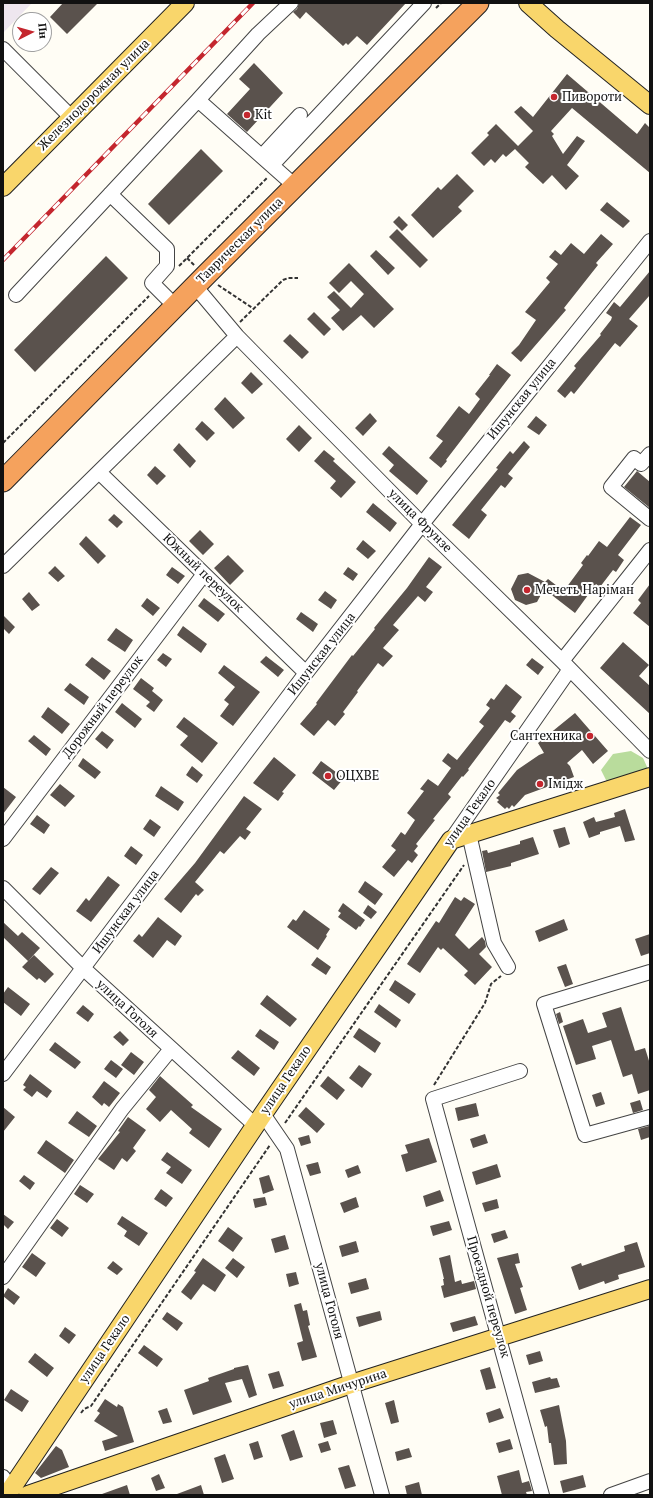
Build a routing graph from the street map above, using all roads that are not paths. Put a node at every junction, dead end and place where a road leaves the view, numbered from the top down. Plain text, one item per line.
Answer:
1 (185, 3) edge
2 (291, 3) edge
3 (478, 3) edge
4 (528, 3) edge
5 (430, 6) edge
6 (3, 48) edge
7 (198, 100) junction
8 (650, 105) edge
9 (300, 115) dead end
10 (72, 117) junction
11 (270, 164) junction
12 (295, 186) junction
13 (3, 187) edge
14 (110, 194) junction
15 (650, 241) edge
16 (195, 286) junction
17 (16, 295) dead end
18 (175, 306) junction
19 (234, 333) junction
20 (650, 454) edge
21 (99, 472) junction
22 (3, 481) edge
23 (650, 519) edge
24 (422, 524) junction
25 (650, 550) edge
26 (3, 566) edge
27 (204, 574) junction
28 (566, 665) junction
29 (306, 674) junction
30 (650, 751) edge
31 (650, 777) edge
32 (469, 834) junction
33 (3, 839) edge
34 (451, 840) junction
35 (3, 888) edge
36 (508, 967) road end
37 (83, 968) junction
38 (650, 972) edge
39 (171, 1049) junction
40 (520, 1071) dead end
41 (3, 1074) edge
42 (650, 1117) edge
43 (259, 1120) junction
44 (3, 1277) edge
45 (650, 1289) edge
46 (499, 1338) junction
47 (351, 1384) junction
48 (650, 1481) edge
49 (7, 1487) edge
50 (28, 1495) edge
51 (382, 1495) edge
52 (542, 1495) edge
53 (611, 1495) edge

1 - 10 main road, Железнодорожная улица
2 - 7 street
3 - 12 highway, Таврическая улица
4 - 8 main road
5 - 11 street
6 - 10 street
7 - 11 street
7 - 14 street
9 - 11 street
10 - 13 main road, Железнодорожная улица
11 - 12 street
12 - 16 highway, Таврическая улица
14 - 17 street
14 - 18 street
15 - 24 street, Ишунская улица
16 - 18 highway, Таврическая улица
16 - 19 street, улица Фрунзе
18 - 22 highway, Таврическая улица
19 - 21 street
19 - 24 street, улица Фрунзе
20 - 23 street
21 - 26 street
21 - 27 street, Южный переулок
24 - 28 street, улица Фрунзе
24 - 29 street, Ишунская улица
25 - 28 street, улица Гекало
27 - 29 street, Южный переулок
27 - 33 street, Дорожный переулок
28 - 30 street, улица Фрунзе
28 - 34 street, улица Гекало
29 - 37 street, Ишунская улица
31 - 32 main road
32 - 34 main road
32 - 36 street
34 - 43 main road, улица Гекало
35 - 37 street, улица Гоголя
37 - 39 street, улица Гоголя
37 - 41 street, Ишунская улица
38 - 42 street
39 - 43 street, улица Гоголя
39 - 44 street
40 - 46 street, Проездной переулок
43 - 47 street, улица Гоголя
43 - 49 main road, улица Гекало
45 - 46 main road, улица Мичурина
46 - 47 main road, улица Мичурина
46 - 52 street, Проездной переулок
47 - 50 main road, улица Мичурина
47 - 51 street, улица Гоголя
48 - 53 street

